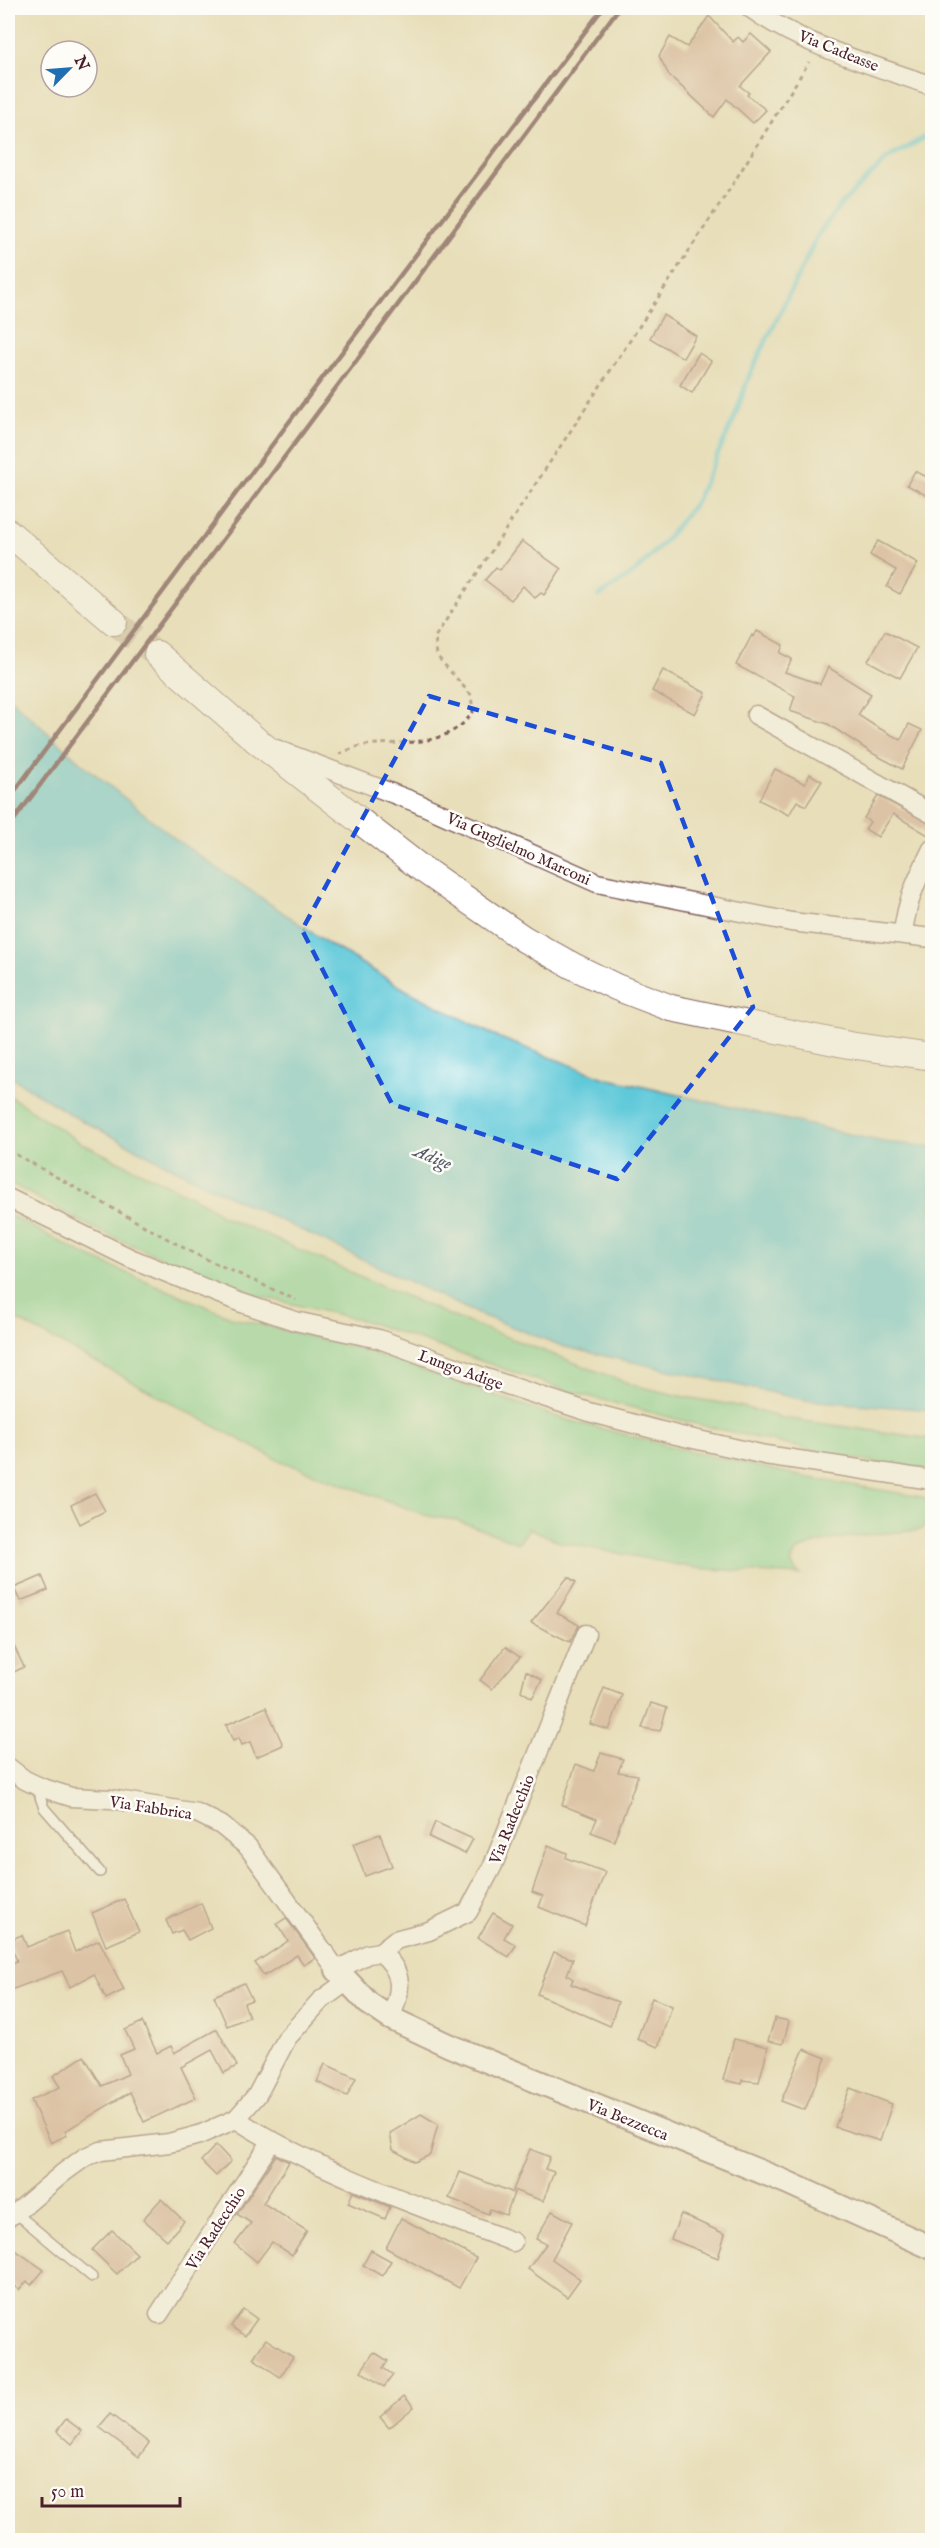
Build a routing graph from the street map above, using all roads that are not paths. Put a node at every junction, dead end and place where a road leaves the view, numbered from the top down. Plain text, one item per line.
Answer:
1 (750, 8) edge
2 (933, 86) edge
3 (8, 532) edge
4 (114, 622) tunnel mouth
5 (157, 654) tunnel mouth
6 (756, 715) dead end
7 (258, 741) junction
8 (933, 814) edge
9 (933, 849) edge
10 (903, 934) junction
11 (933, 938) edge
12 (933, 1057) edge
13 (8, 1198) edge
14 (933, 1480) edge
15 (586, 1634) dead end
16 (8, 1767) edge
17 (40, 1787) junction
18 (100, 1872) dead end
19 (380, 1952) junction
20 (341, 1976) junction
21 (390, 2018) junction
22 (236, 2119) junction
23 (271, 2142) junction
24 (12, 2215) edge
25 (513, 2242) dead end
26 (933, 2248) edge
27 (92, 2277) dead end
28 (159, 2314) dead end

1 - 2 street, Via Cadeasse
3 - 4 main road
5 - 7 main road
6 - 8 street
7 - 10 street, Via Guglielmo Marconi
7 - 12 main road
9 - 10 street
10 - 11 street, Via Guglielmo Marconi
13 - 14 street, Lungo Adige
15 - 19 street, Via Radecchio
16 - 17 street, Via Fabbrica
17 - 18 lane
17 - 20 street, Via Fabbrica
19 - 20 street, Via Radecchio
19 - 21 street
20 - 21 street, Via Bezzecca
20 - 22 street, Via Radecchio
21 - 26 street, Via Bezzecca
22 - 23 street
22 - 24 street, Via Radecchio
23 - 25 street
23 - 28 street, Via Radecchio
24 - 27 lane, Via Radecchio

